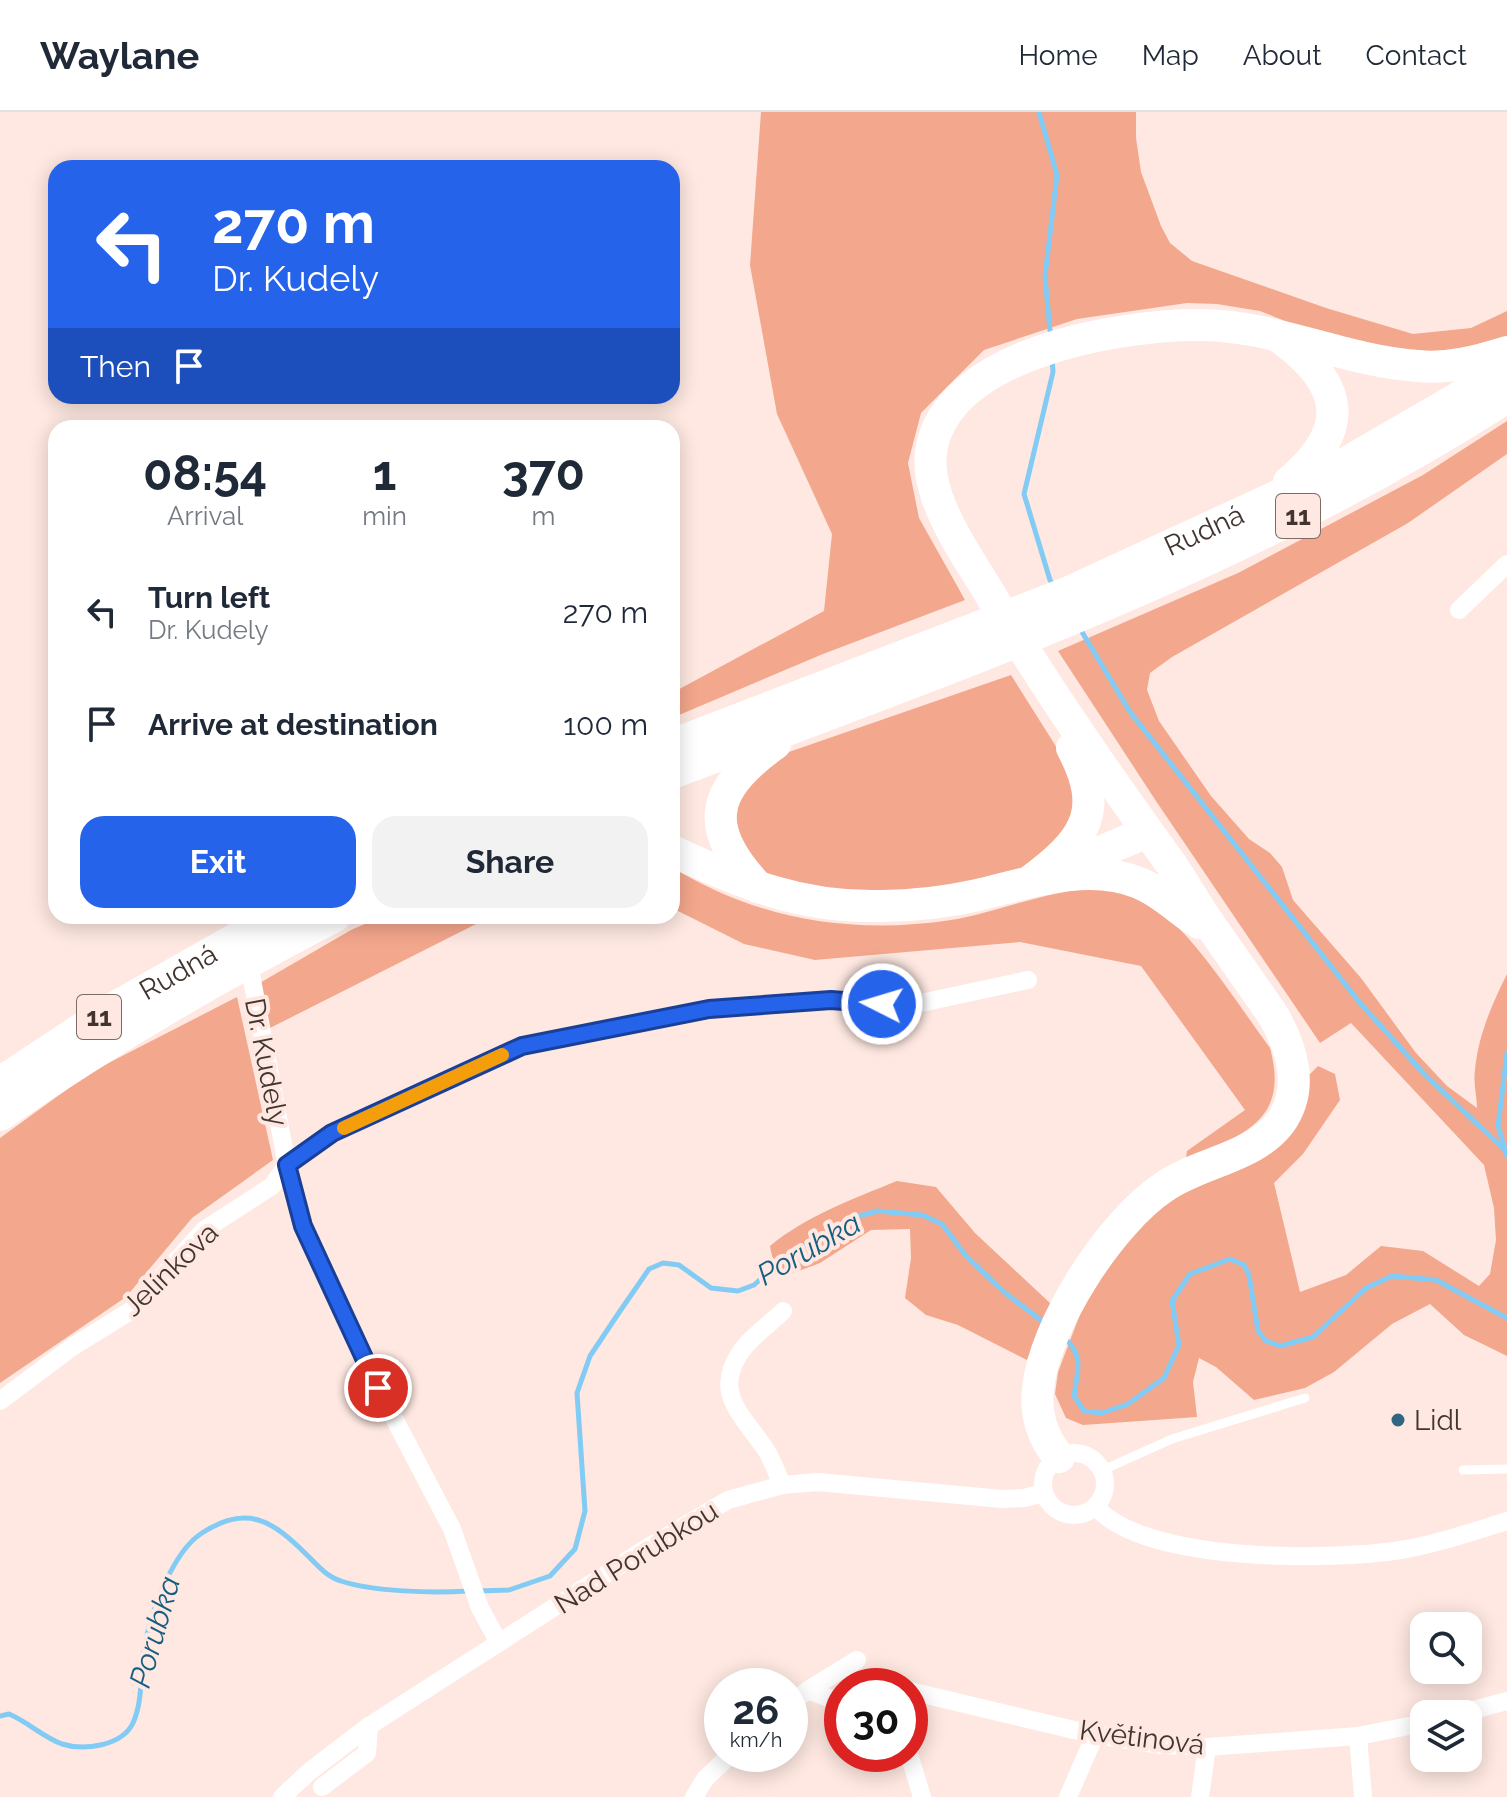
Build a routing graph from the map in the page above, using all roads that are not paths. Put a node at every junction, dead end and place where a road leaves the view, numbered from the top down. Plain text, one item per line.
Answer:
1 (1279, 336) junction
2 (1507, 352) edge
3 (1507, 366) edge
4 (1507, 397) edge
5 (1261, 504) junction
6 (1507, 564) edge
7 (1073, 604) junction
8 (1459, 610) dead end
9 (951, 653) junction
10 (1034, 668) junction
11 (804, 723) junction
12 (680, 742) edge
13 (680, 770) edge
14 (1147, 832) junction
15 (680, 855) edge
16 (1029, 882) junction
17 (758, 887) junction
18 (242, 924) edge
19 (283, 928) edge
20 (1218, 936) junction
21 (204, 971) junction
22 (1028, 980) dead end
23 (0, 1083) edge
24 (0, 1115) edge
25 (287, 1165) junction
26 (783, 1311) dead end
27 (1305, 1398) dead end
28 (0, 1401) edge
29 (1059, 1457) junction
30 (1507, 1469) edge
31 (1103, 1470) junction
32 (1463, 1470) dead end
33 (782, 1485) junction
34 (1044, 1493) junction
35 (1096, 1507) junction
36 (1507, 1521) edge
37 (499, 1643) junction
38 (857, 1660) dead end
39 (808, 1690) joint
40 (928, 1695) edge
41 (824, 1696) edge
42 (1507, 1701) edge
43 (1482, 1708) edge
44 (369, 1726) junction
45 (1410, 1726) edge
46 (1095, 1735) junction
47 (1358, 1736) junction
48 (1207, 1747) junction
49 (310, 1771) junction
50 (712, 1772) edge
51 (914, 1772) edge
52 (325, 1792) edge
53 (282, 1797) edge
54 (694, 1797) edge
55 (922, 1797) edge
56 (1068, 1797) edge
57 (1200, 1797) edge
58 (1363, 1797) edge

1 - 2 highway
1 - 5 highway
1 - 10 highway
3 - 5 highway, Rudná / 11
4 - 7 highway, Rudná / 11
5 - 7 highway, Rudná / 11
6 - 8 street
7 - 9 highway, 11
9 - 11 highway, 11
9 - 12 highway, 11
10 - 14 highway
10 - 16 highway
11 - 13 highway, 11
11 - 17 highway
14 - 16 highway
14 - 20 highway
15 - 17 highway
16 - 17 highway
16 - 20 highway
18 - 25 street, Dr. Kudely
19 - 21 highway, 11
20 - 29 highway
21 - 23 highway, Rudná / 11
21 - 24 highway, Rudná / 11
22 - 25 street, Jelínkova
25 - 28 street, Jelínkova
25 - 37 street, Dr. Kudely
26 - 33 street
27 - 31 lane
29 - 31 street
29 - 34 street
30 - 32 lane
31 - 35 street
33 - 34 street, Nad Porubkou
33 - 37 street, Nad Porubkou
34 - 35 street
35 - 36 street
37 - 44 street, Nad Porubkou
38 - 39 street
39 - 41 street
40 - 46 street, Květinová
42 - 43 street
44 - 49 street, Nad Porubkou
44 - 52 street
45 - 47 street, Květinová
46 - 48 street, Květinová
46 - 56 street
47 - 48 street, Květinová
47 - 58 street
48 - 57 street
49 - 52 street
49 - 53 street, Nad Porubkou
50 - 54 street
51 - 55 street

